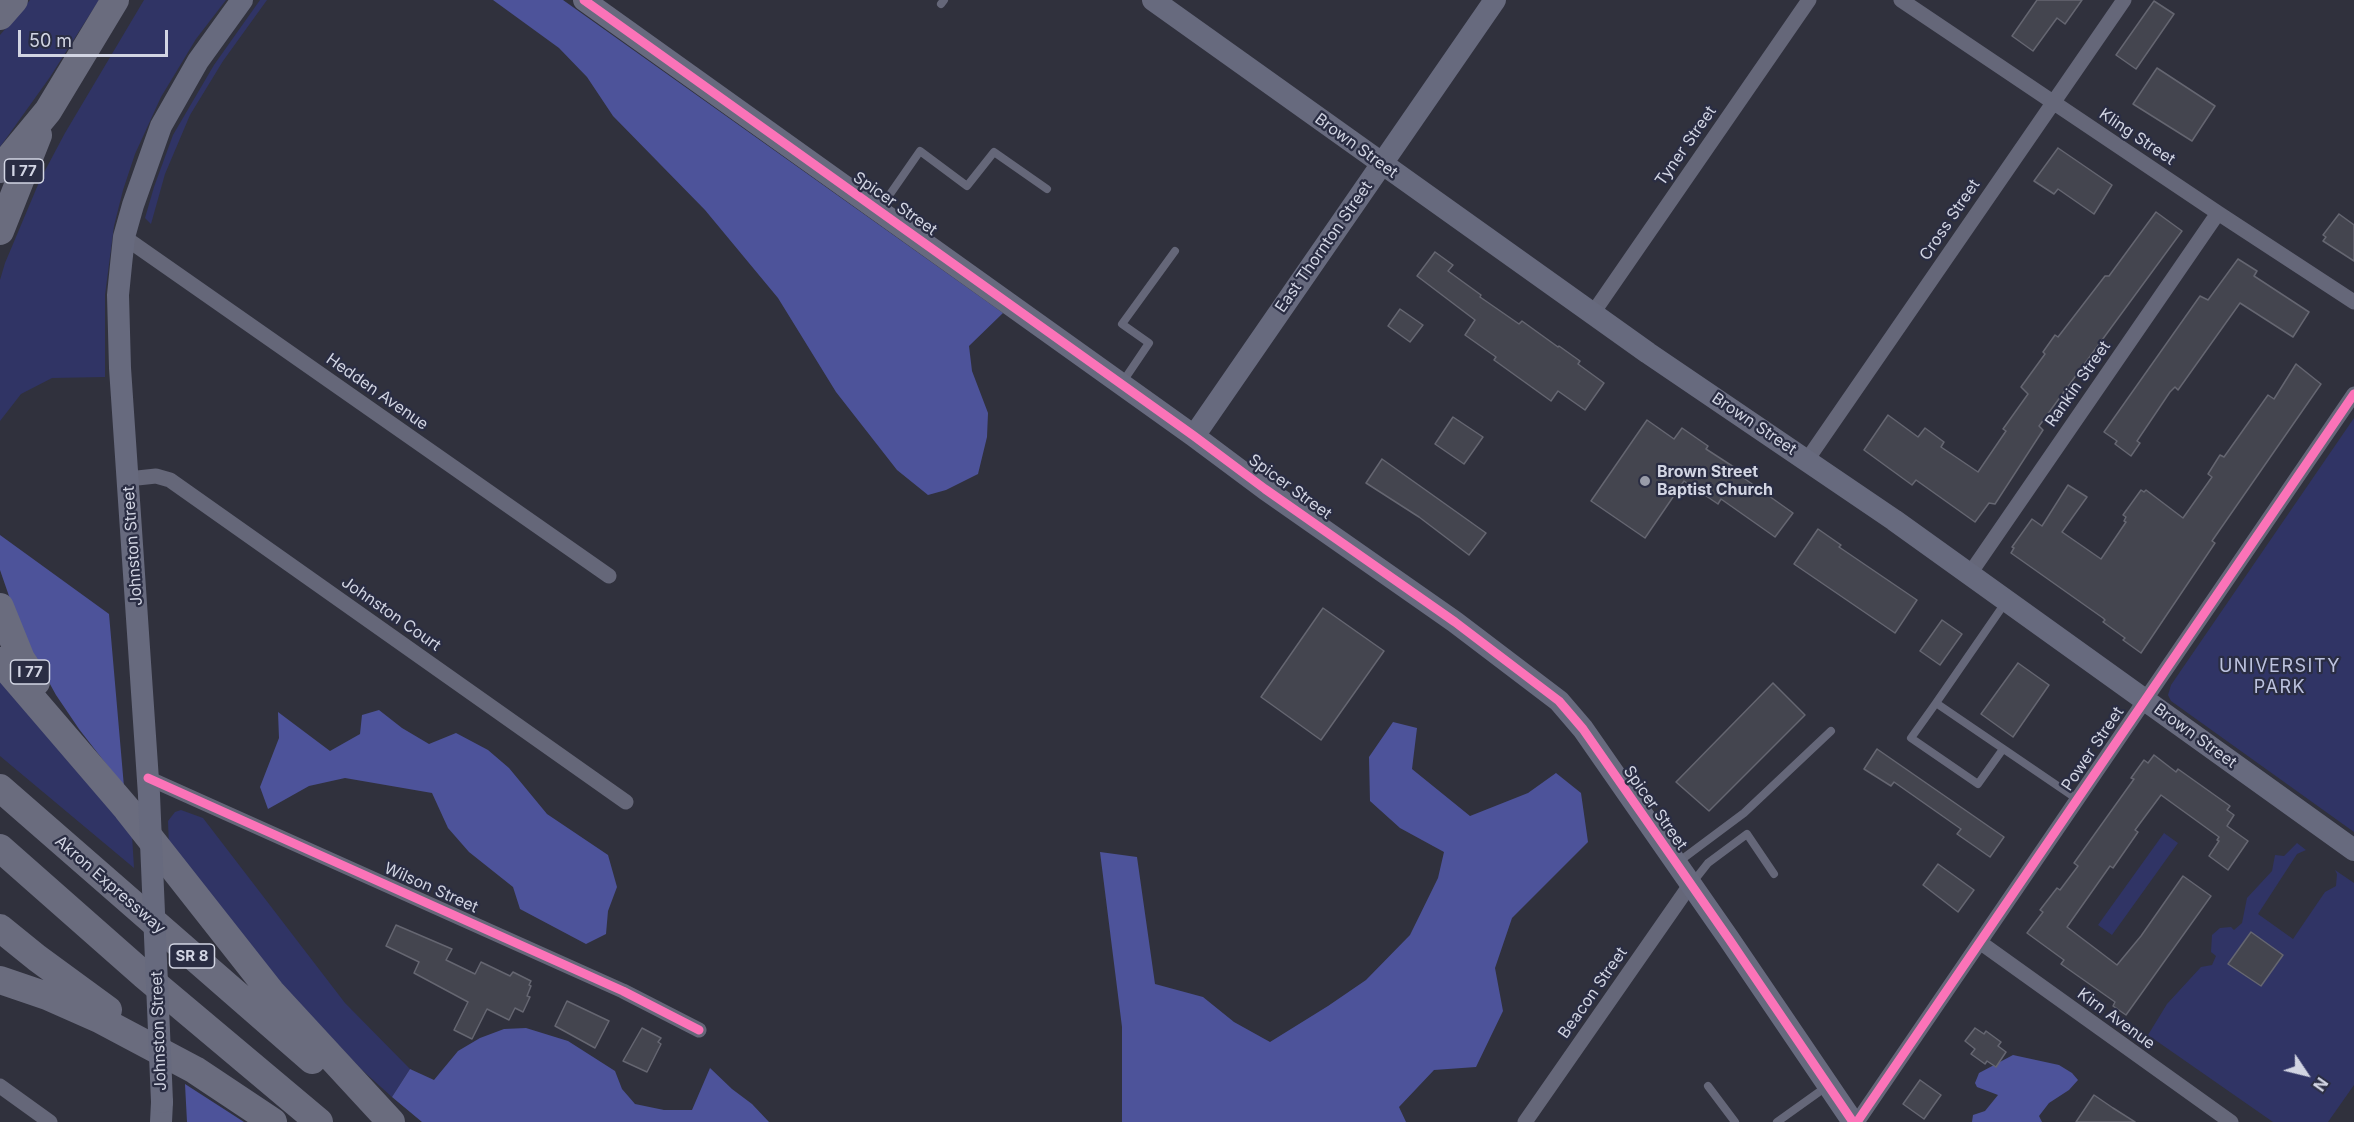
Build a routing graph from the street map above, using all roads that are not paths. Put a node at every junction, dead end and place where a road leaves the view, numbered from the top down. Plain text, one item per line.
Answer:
1 (14, 0) edge
2 (115, 0) edge
3 (242, 0) edge
4 (584, 0) edge
5 (1153, 0) edge
6 (1495, 0) edge
7 (1809, 0) edge
8 (1901, 0) edge
9 (2124, 0) edge
10 (0, 16) edge
11 (2053, 103) junction
12 (48, 111) junction
13 (1382, 164) junction
14 (0, 169) edge
15 (1047, 189) dead end
16 (878, 211) junction
17 (2218, 213) junction
18 (0, 231) edge
19 (124, 237) junction
20 (1175, 251) dead end
21 (2354, 302) edge
22 (1593, 313) junction
23 (1121, 384) junction
24 (2354, 394) edge
25 (1194, 436) junction
26 (1807, 460) junction
27 (128, 479) junction
28 (1969, 575) junction
29 (609, 576) dead end
30 (2006, 602) junction
31 (0, 607) edge
32 (0, 661) edge
33 (2144, 699) junction
34 (1936, 703) junction
35 (1831, 731) dead end
36 (65, 734) junction
37 (2003, 749) junction
38 (148, 786) junction
39 (0, 788) edge
40 (2077, 800) junction
41 (626, 802) dead end
42 (0, 848) edge
43 (2354, 850) edge
44 (1676, 864) junction
45 (1774, 874) dead end
46 (1690, 885) junction
47 (0, 928) edge
48 (1981, 943) junction
49 (0, 980) edge
50 (699, 1030) dead end
51 (195, 1070) junction
52 (0, 1086) edge
53 (1708, 1086) dead end
54 (1828, 1086) junction
55 (161, 1112) edge
56 (50, 1122) edge
57 (273, 1122) edge
58 (319, 1122) edge
59 (384, 1122) edge
60 (391, 1122) edge
61 (1525, 1122) edge
62 (1735, 1122) edge
63 (1777, 1122) edge
64 (1855, 1122) edge
65 (2231, 1122) edge

1 - 10 highway
2 - 12 highway, I 77
3 - 19 main road, Johnston Street
4 - 16 main road, Spicer Street
5 - 13 main road, Brown Street
6 - 13 main road, East Thornton Street
7 - 22 street, Tyner Street
8 - 11 street, Kling Street
9 - 11 street, Cross Street
11 - 17 street, Kling Street
11 - 26 street, Cross Street
12 - 14 highway, I 77
12 - 18 highway, I 77
13 - 22 main road, Brown Street
13 - 25 main road, East Thornton Street
15 - 16 lane
16 - 23 main road, Spicer Street
17 - 21 street, Kling Street
17 - 28 street, Rankin Street
19 - 27 main road, Johnston Street
19 - 29 street, Hedden Avenue
20 - 23 lane
22 - 26 main road, Brown Street
23 - 25 main road, Spicer Street
24 - 33 street, Power Street
25 - 44 main road, Spicer Street
26 - 28 main road, Brown Street
27 - 38 main road, Johnston Street
27 - 41 street, Johnston Court
28 - 30 main road, Brown Street
30 - 33 main road, Brown Street
30 - 34 lane
31 - 36 highway, I 77
32 - 36 highway
33 - 40 street, Power Street
33 - 43 main road, Brown Street
34 - 37 lane
34 - 37 lane
35 - 44 lane
36 - 60 highway
37 - 40 lane
38 - 50 street, Wilson Street
38 - 55 main road, Johnston Street, bridge
39 - 59 highway, Akron Expressway / SR 8
40 - 48 street, Power Street
42 - 58 highway, SR 8
44 - 46 main road, Spicer Street
45 - 46 lane
46 - 54 main road, Spicer Street
46 - 61 street, Beacon Street
47 - 51 highway
48 - 64 street, Power Street
48 - 65 street, Kirn Avenue
49 - 51 highway
51 - 57 highway
52 - 56 street
53 - 62 lane
54 - 63 lane
54 - 64 main road, Spicer Street

